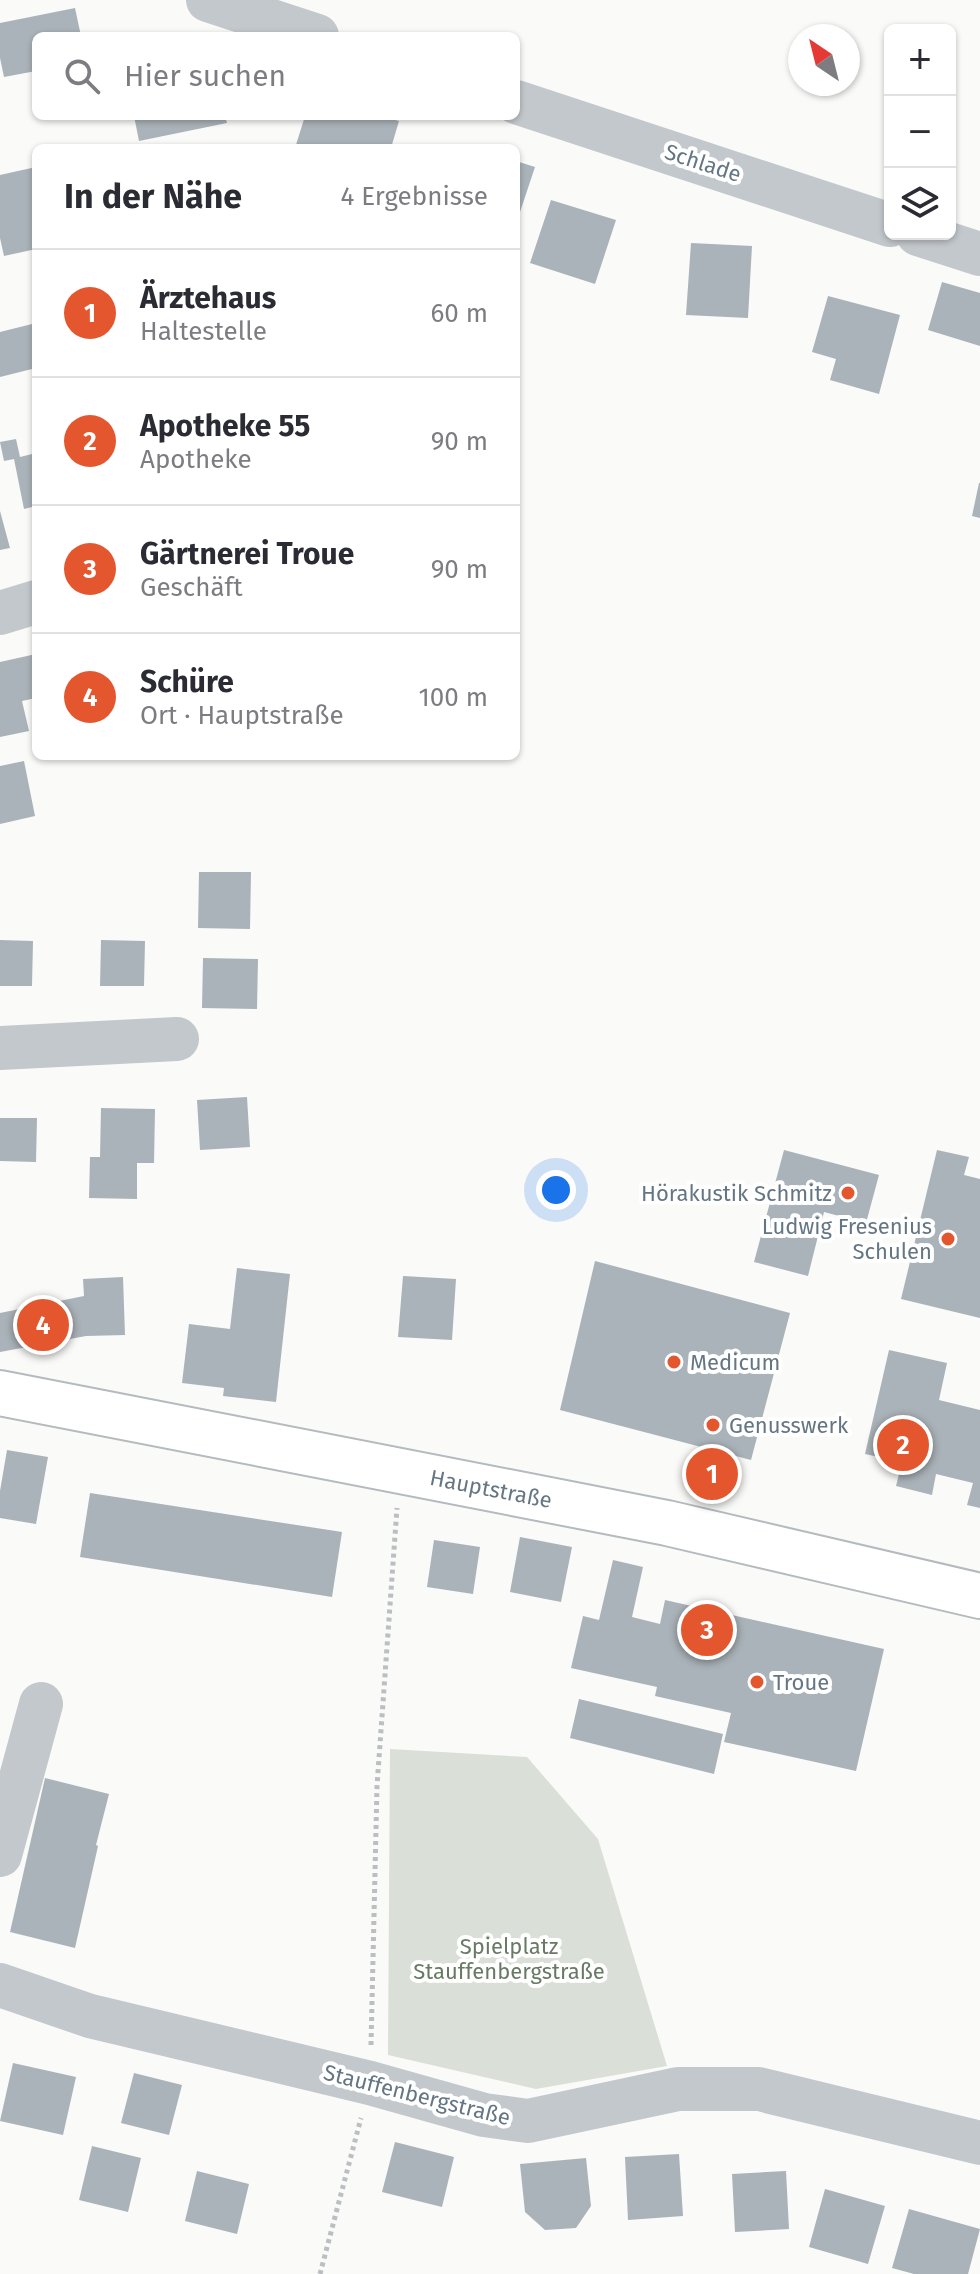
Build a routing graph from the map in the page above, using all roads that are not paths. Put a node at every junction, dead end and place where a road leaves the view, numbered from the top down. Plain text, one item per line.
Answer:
1 (208, 0) edge
2 (305, 32) edge
3 (520, 103) edge
4 (884, 223) edge
5 (937, 240) edge
6 (980, 254) edge
7 (32, 603) edge
8 (0, 613) edge
9 (177, 1039) dead end
10 (0, 1048) edge
11 (0, 1393) edge
12 (980, 1596) edge
13 (41, 1704) dead end
14 (0, 1855) edge
15 (0, 1985) edge
16 (980, 2143) edge

1 - 2 street
3 - 4 street, Schlade
5 - 6 street
7 - 8 street
9 - 10 street
11 - 12 main road, Hauptstraße
13 - 14 street
15 - 16 street, Stauffenbergstraße

